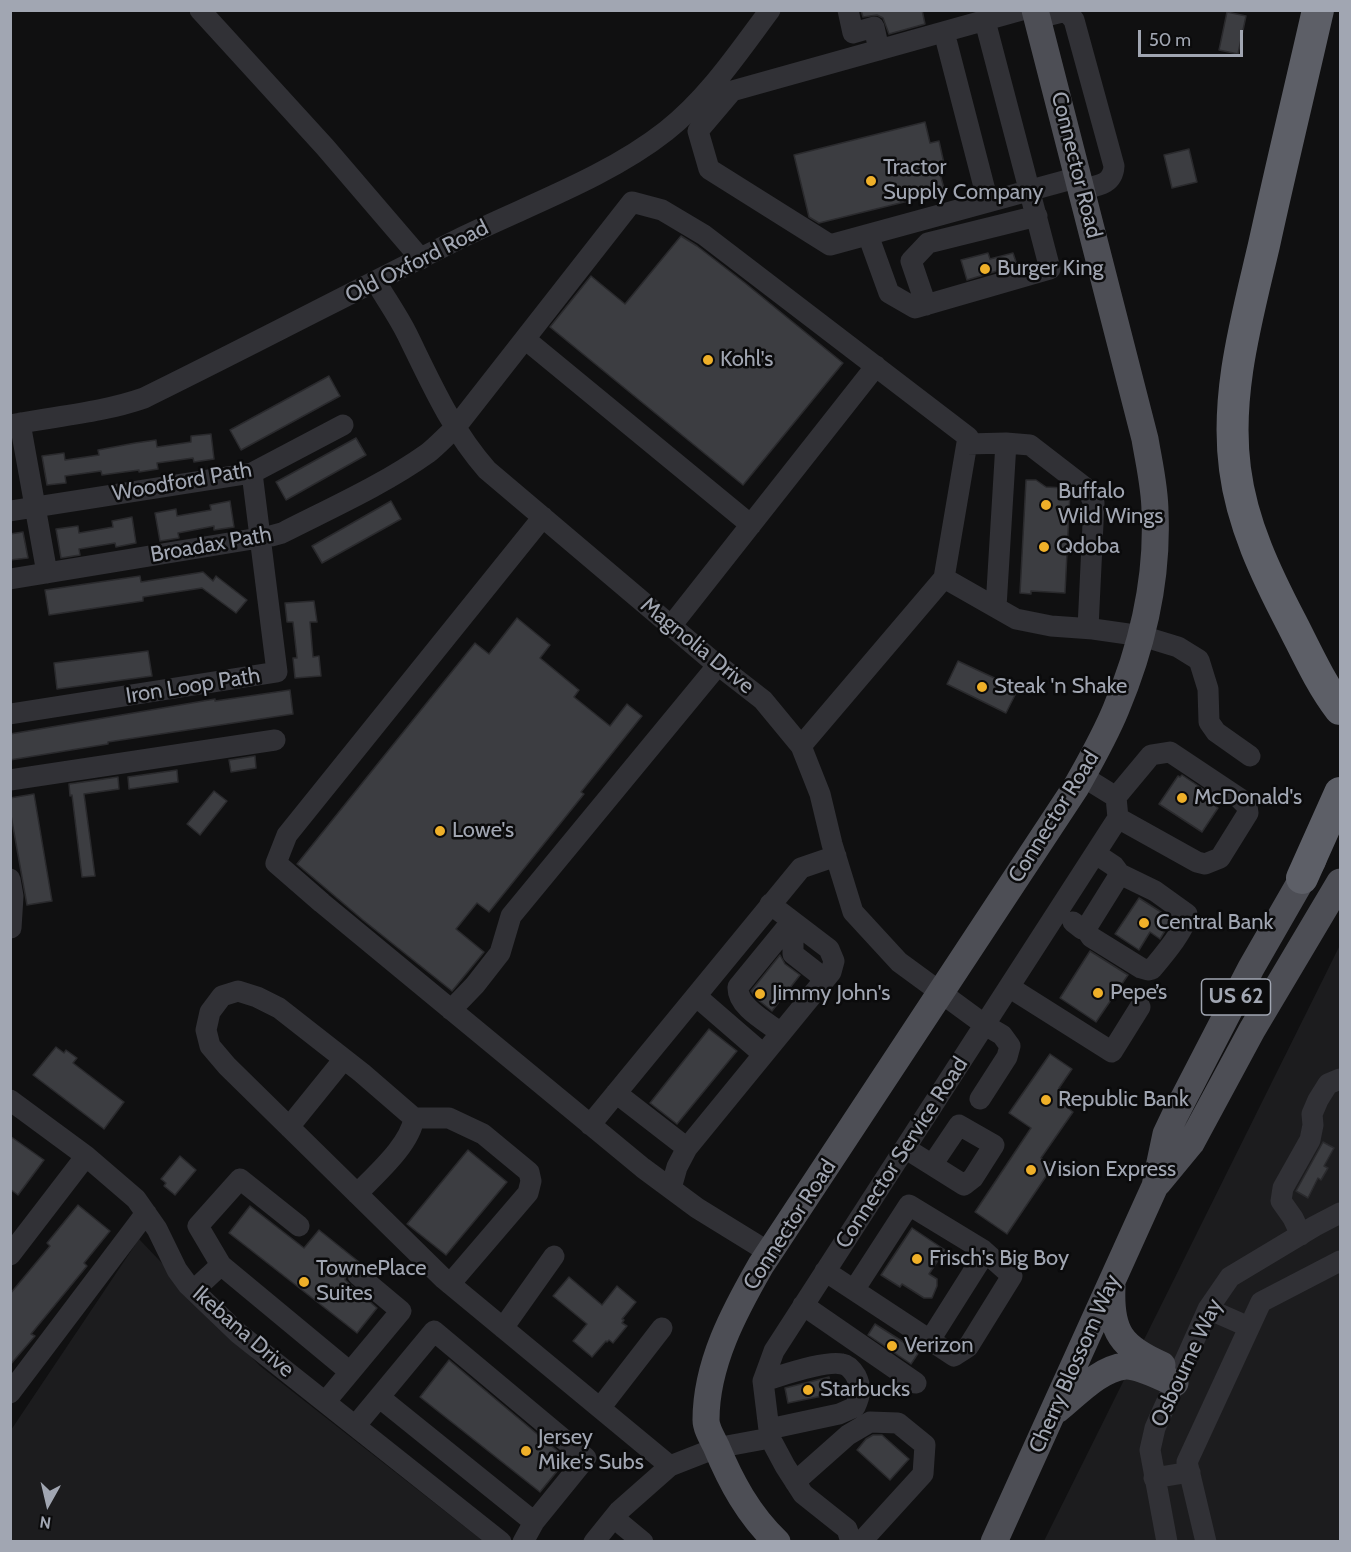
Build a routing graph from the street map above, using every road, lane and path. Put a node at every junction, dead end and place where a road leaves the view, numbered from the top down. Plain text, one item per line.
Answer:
1 (200, 10) edge
2 (770, 10) edge
3 (848, 10) edge
4 (1318, 10) edge
5 (1032, 13) edge
6 (977, 18) edge
7 (944, 32) junction
8 (879, 50) junction
9 (1081, 183) junction
10 (1030, 190) junction
11 (988, 202) junction
12 (1037, 216) junction
13 (935, 217) junction
14 (868, 235) junction
15 (942, 240) junction
16 (421, 259) junction
17 (376, 282) junction
18 (926, 305) junction
19 (525, 339) junction
20 (876, 366) junction
21 (15, 424) edge
22 (343, 424) dead end
23 (455, 428) junction
24 (1006, 443) junction
25 (967, 444) junction
26 (252, 473) junction
27 (35, 507) junction
28 (10, 511) edge
29 (543, 517) junction
30 (751, 525) junction
31 (262, 538) junction
32 (47, 573) junction
33 (944, 578) junction
34 (10, 579) edge
35 (996, 607) junction
36 (671, 626) junction
37 (1088, 628) junction
38 (1142, 636) junction
39 (718, 665) junction
40 (1338, 710) edge
41 (10, 714) edge
42 (275, 740) dead end
43 (801, 746) junction
44 (1250, 756) dead end
45 (1082, 776) junction
46 (10, 780) edge
47 (1341, 793) edge
48 (1117, 808) junction
49 (1341, 818) edge
50 (1096, 854) junction
51 (836, 856) junction
52 (1120, 874) junction
53 (1302, 878) junction
54 (10, 879) edge
55 (1341, 882) edge
56 (770, 904) junction
57 (1058, 912) junction
58 (795, 923) junction
59 (11, 928) edge
60 (1085, 928) junction
61 (1010, 987) junction
62 (941, 993) junction
63 (696, 996) junction
64 (1140, 1007) dead end
65 (451, 1010) junction
66 (985, 1025) junction
67 (781, 1033) junction
68 (763, 1054) junction
69 (344, 1059) junction
70 (1341, 1078) edge
71 (616, 1093) junction
72 (10, 1100) edge
73 (980, 1100) dead end
74 (414, 1118) junction
75 (590, 1125) junction
76 (289, 1127) junction
77 (687, 1148) junction
78 (905, 1148) junction
79 (86, 1156) junction
80 (932, 1165) dead end
81 (1155, 1186) junction
82 (671, 1188) junction
83 (357, 1194) junction
84 (146, 1213) junction
85 (1341, 1213) edge
86 (298, 1226) dead end
87 (1301, 1235) junction
88 (985, 1252) junction
89 (770, 1253) junction
90 (10, 1255) edge
91 (554, 1256) dead end
92 (1341, 1261) edge
93 (221, 1265) junction
94 (825, 1271) junction
95 (358, 1275) dead end
96 (1113, 1281) junction
97 (450, 1284) junction
98 (194, 1290) junction
99 (854, 1290) junction
100 (803, 1305) junction
101 (1208, 1309) junction
102 (1249, 1327) junction
103 (503, 1328) junction
104 (662, 1328) dead end
105 (930, 1340) junction
106 (350, 1372) junction
107 (1177, 1378) junction
108 (763, 1381) junction
109 (916, 1383) dead end
110 (10, 1393) edge
111 (379, 1397) junction
112 (326, 1401) junction
113 (600, 1408) junction
114 (1052, 1415) junction
115 (356, 1425) junction
116 (770, 1433) junction
117 (716, 1448) junction
118 (670, 1466) junction
119 (1190, 1472) junction
120 (1154, 1478) junction
121 (795, 1482) junction
122 (614, 1518) junction
123 (534, 1522) junction
124 (501, 1542) edge
125 (522, 1542) edge
126 (594, 1542) edge
127 (643, 1542) edge
128 (777, 1542) edge
129 (851, 1542) edge
130 (861, 1542) edge
131 (994, 1542) edge
132 (1167, 1542) edge
133 (1206, 1542) edge

1 - 16 street
2 - 16 street, Old Oxford Road
3 - 8 street
4 - 40 highway
5 - 6 street
5 - 9 main road, Connector Road
5 - 9 street
6 - 7 street
6 - 10 street
7 - 8 street
7 - 11 street
8 - 14 street
9 - 10 street
9 - 38 main road, Connector Road
10 - 11 street
10 - 12 street
11 - 13 street
12 - 15 street
12 - 18 street
13 - 14 street
13 - 15 street
14 - 18 street
15 - 18 street
16 - 17 street, Old Oxford Road
17 - 21 street, Old Oxford Road
17 - 23 street, Magnolia Drive
19 - 20 street, Broadax Path
19 - 23 street, Broadax Path
19 - 30 street
20 - 25 street
20 - 30 street
21 - 27 street
22 - 26 street, Woodford Path
23 - 29 street, Magnolia Drive
23 - 31 street, Broadax Path
24 - 25 street
24 - 35 street
24 - 37 street
25 - 33 street
26 - 27 street, Woodford Path
26 - 31 street
27 - 28 street, Woodford Path
27 - 32 street
29 - 36 street, Magnolia Drive
29 - 65 street
30 - 36 street
31 - 32 street, Broadax Path
31 - 41 street, Iron Loop Path
32 - 34 street, Broadax Path
33 - 35 street
33 - 43 street
35 - 37 street
36 - 39 street, Magnolia Drive
37 - 38 street
38 - 44 street
38 - 45 main road, Connector Road
39 - 43 street, Magnolia Drive
39 - 65 street
42 - 46 street
43 - 51 street, Magnolia Drive
45 - 48 street
45 - 62 main road, Connector Road
47 - 53 highway
48 - 48 street, Connector Service Road
48 - 50 street, Connector Service Road
49 - 53 main road, Cherry Blossom Way / US 62
50 - 52 street
50 - 57 street, Connector Service Road
51 - 56 street
51 - 62 street, Magnolia Drive
52 - 60 street
52 - 60 street
53 - 81 main road, Cherry Blossom Way / US 62
54 - 59 street
55 - 81 main road, Cherry Blossom Way / US 62
56 - 58 street
56 - 63 street
57 - 60 street
57 - 61 street, Connector Service Road
58 - 67 street
58 - 67 street
61 - 64 street
61 - 66 street, Connector Service Road
62 - 66 street, Magnolia Drive
62 - 89 main road, Connector Road
63 - 68 street
63 - 71 street
65 - 75 street
66 - 73 street, Magnolia Drive
66 - 78 street, Connector Service Road
67 - 68 street
68 - 77 street
69 - 74 street
69 - 76 street
69 - 76 street
70 - 87 street
71 - 75 street
71 - 77 street
72 - 79 street, Ikebana Drive
74 - 83 street
74 - 97 street
75 - 82 street
76 - 83 street
77 - 82 street
78 - 80 street
78 - 94 street, Connector Service Road
79 - 84 street, Ikebana Drive
79 - 90 street
81 - 96 main road, Cherry Blossom Way / US 62
82 - 89 street
83 - 97 street
84 - 98 street, Ikebana Drive
84 - 110 street
85 - 87 street, Osbourne Way
86 - 93 street
87 - 101 street, Osbourne Way
88 - 99 street
88 - 105 street
88 - 105 street
89 - 117 main road, Connector Road
91 - 103 street
92 - 102 street
93 - 98 street
93 - 106 street
94 - 99 street
94 - 100 street, Connector Service Road
95 - 106 street
96 - 107 main road
96 - 114 main road, Cherry Blossom Way / US 62
97 - 103 street
98 - 112 street, Ikebana Drive
99 - 105 street
100 - 108 street, Connector Service Road
100 - 109 street
101 - 102 street
101 - 107 street, Osbourne Way
102 - 119 street
103 - 113 street
104 - 113 street
106 - 112 street
107 - 114 main road
107 - 120 street, Osbourne Way
108 - 116 street, Connector Service Road
108 - 116 street
111 - 115 street
111 - 123 street
111 - 123 street
112 - 115 street, Ikebana Drive
113 - 118 street
114 - 131 main road, Cherry Blossom Way / US 62
115 - 124 street, Ikebana Drive
116 - 117 street
116 - 121 street, Connector Service Road
117 - 118 street
117 - 128 main road, Connector Road
118 - 122 street
119 - 120 street
119 - 133 street
120 - 132 street, Osbourne Way
121 - 129 street, Connector Service Road
121 - 130 street
122 - 126 street
122 - 127 street
123 - 125 street

